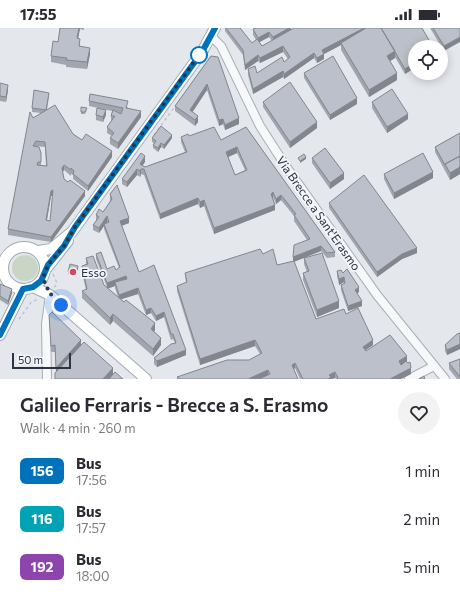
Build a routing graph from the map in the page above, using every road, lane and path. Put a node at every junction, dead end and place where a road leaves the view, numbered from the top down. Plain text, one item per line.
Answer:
1 (213, 32) edge
2 (183, 95) edge
3 (151, 139) edge
4 (72, 232) junction
5 (38, 251) junction
6 (4, 255) edge
7 (48, 273) junction
8 (1, 274) edge
9 (28, 288) junction
10 (52, 291) junction
11 (41, 301) dead end
12 (16, 323) dead end
13 (1, 333) edge
14 (434, 366) junction
15 (47, 379) edge
16 (146, 379) edge
17 (409, 379) edge
18 (445, 379) edge

1 - 4 main road
1 - 14 street, Via Brecce a Sant'Erasmo
2 - 3 path
4 - 5 main road
4 - 7 main road
5 - 6 main road
5 - 7 main road
6 - 8 main road
7 - 9 main road
7 - 10 main road
7 - 10 path
8 - 9 main road
9 - 10 main road
9 - 13 main road
10 - 15 street
10 - 16 main road
11 - 12 path
14 - 17 street
14 - 18 street, Via Brecce a Sant'Erasmo

